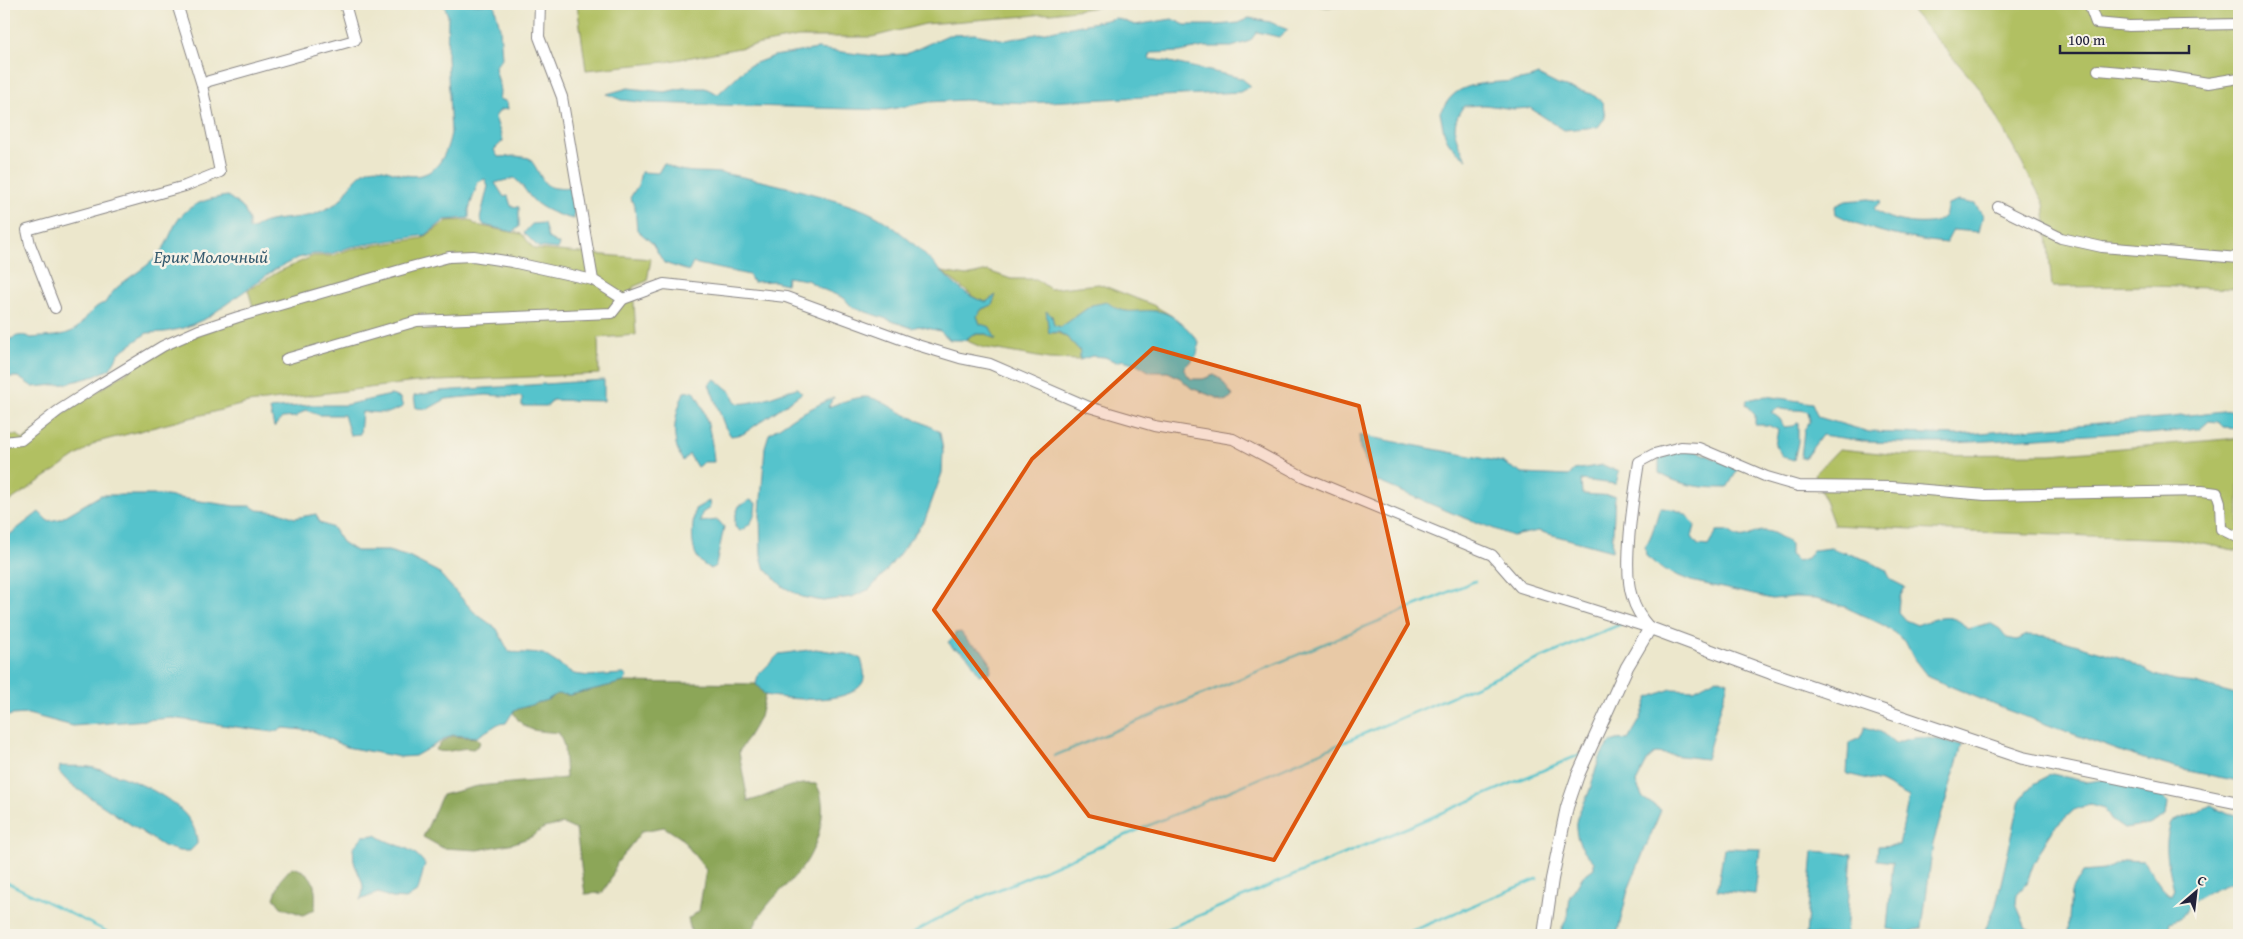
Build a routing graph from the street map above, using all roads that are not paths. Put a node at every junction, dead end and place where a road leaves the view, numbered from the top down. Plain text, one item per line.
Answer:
1 (177, 4) edge
2 (345, 4) edge
3 (540, 4) edge
4 (2089, 4) edge
5 (2239, 24) edge
6 (2098, 70) dead end
7 (2239, 78) edge
8 (202, 85) junction
9 (1998, 207) dead end
10 (2239, 258) edge
11 (593, 280) junction
12 (623, 298) junction
13 (55, 308) dead end
14 (286, 360) dead end
15 (21, 440) junction
16 (4, 442) edge
17 (4, 449) edge
18 (2239, 538) edge
19 (1650, 628) junction
20 (2239, 803) edge
21 (1544, 935) edge

1 - 8 street
2 - 8 street
3 - 11 street
4 - 5 street
6 - 7 street
8 - 13 street
9 - 10 street
11 - 12 street
11 - 15 street
12 - 14 street
12 - 19 street
15 - 16 street
15 - 17 street
18 - 19 street
19 - 20 street
19 - 21 street

